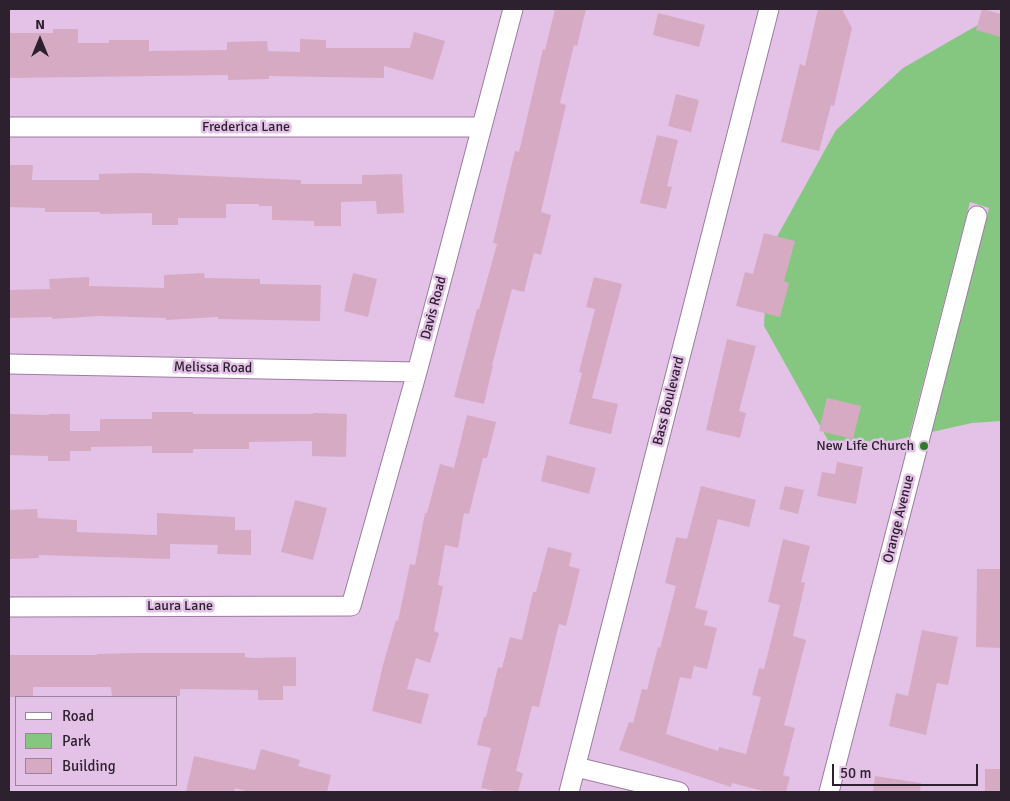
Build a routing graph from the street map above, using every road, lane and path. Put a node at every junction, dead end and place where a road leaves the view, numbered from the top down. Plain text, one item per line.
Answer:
1 (512, 9) edge
2 (769, 9) edge
3 (9, 127) edge
4 (482, 127) junction
5 (977, 216) dead end
6 (9, 364) edge
7 (417, 372) junction
8 (351, 606) joint
9 (9, 607) edge
10 (576, 766) junction
11 (569, 792) edge
12 (678, 792) edge
13 (829, 792) edge

1 - 4 street, Davis Road
2 - 10 street, Bass Boulevard
3 - 4 street, Frederica Lane
4 - 7 street, Davis Road
5 - 13 street, Orange Avenue
6 - 7 street, Melissa Road
7 - 8 street, Davis Road
8 - 9 street, Laura Lane
10 - 11 street, Bass Boulevard
10 - 12 street

